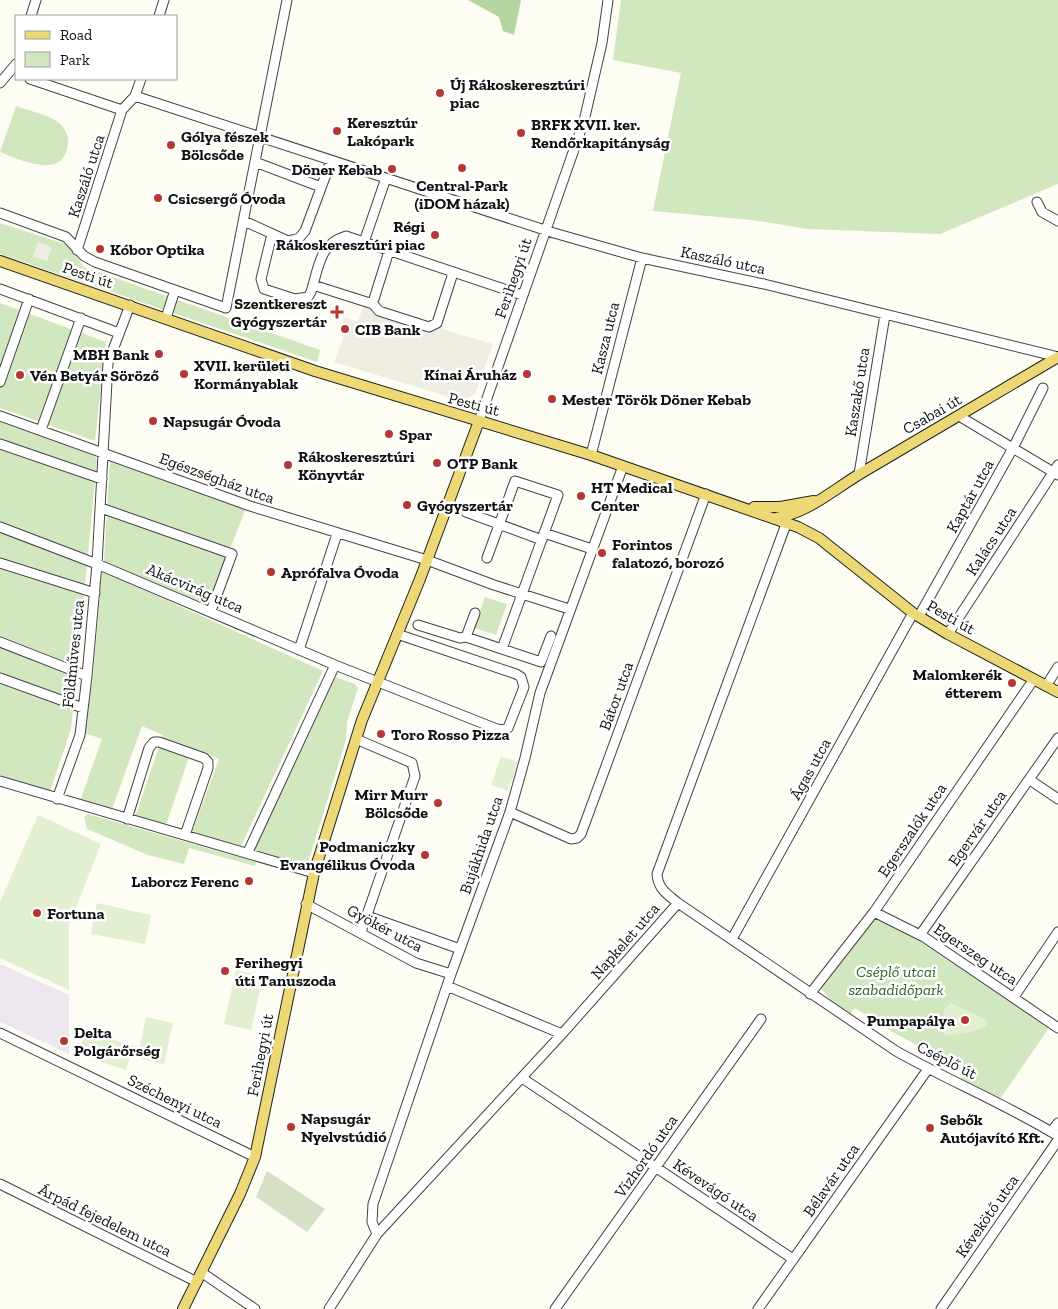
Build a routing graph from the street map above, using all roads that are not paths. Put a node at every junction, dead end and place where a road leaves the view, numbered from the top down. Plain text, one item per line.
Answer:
1 (36, 0) edge
2 (164, 0) edge
3 (286, 0) edge
4 (608, 0) edge
5 (31, 15) edge
6 (159, 15) edge
7 (12, 72) edge
8 (33, 80) edge
9 (141, 80) edge
10 (0, 82) edge
11 (135, 96) junction
12 (122, 110) junction
13 (260, 137) junction
14 (331, 161) junction
15 (255, 162) junction
16 (386, 178) junction
17 (322, 187) junction
18 (1037, 202) dead end
19 (0, 214) edge
20 (244, 221) junction
21 (1058, 221) edge
22 (546, 230) junction
23 (272, 234) junction
24 (364, 242) junction
25 (77, 250) junction
26 (389, 251) junction
27 (642, 258) junction
28 (0, 260) edge
29 (453, 273) junction
30 (313, 285) junction
31 (0, 289) edge
32 (176, 290) junction
33 (522, 295) junction
34 (29, 299) junction
35 (374, 300) dead end
36 (130, 305) junction
37 (885, 315) junction
38 (81, 318) junction
39 (166, 318) junction
40 (119, 333) junction
41 (1058, 357) edge
42 (0, 382) edge
43 (1043, 388) dead end
44 (0, 416) edge
45 (959, 416) junction
46 (480, 421) junction
47 (41, 430) junction
48 (0, 444) edge
49 (1013, 448) junction
50 (103, 452) junction
51 (591, 455) junction
52 (622, 466) junction
53 (1056, 471) edge
54 (859, 474) junction
55 (102, 479) junction
56 (706, 494) junction
57 (822, 499) junction
58 (738, 505) junction
59 (101, 508) junction
60 (466, 512) dead end
61 (799, 512) junction
62 (775, 519) junction
63 (499, 524) junction
64 (785, 526) junction
65 (0, 527) edge
66 (798, 527) junction
67 (337, 534) junction
68 (543, 536) junction
69 (592, 549) junction
70 (838, 554) junction
71 (487, 558) dead end
72 (427, 560) junction
73 (0, 563) edge
74 (97, 564) junction
75 (95, 593) junction
76 (523, 595) junction
77 (569, 609) junction
78 (211, 612) junction
79 (475, 613) dead end
80 (916, 614) junction
81 (418, 626) dead end
82 (397, 634) junction
83 (948, 634) junction
84 (551, 636) dead end
85 (466, 637) junction
86 (0, 642) edge
87 (502, 649) junction
88 (299, 650) junction
89 (335, 666) junction
90 (1058, 667) edge
91 (87, 676) junction
92 (0, 678) edge
93 (1034, 679) junction
94 (376, 682) junction
95 (1046, 686) junction
96 (1058, 692) edge
97 (83, 708) junction
98 (1058, 738) edge
99 (356, 739) junction
100 (1030, 780) junction
101 (0, 781) edge
102 (57, 798) junction
103 (1058, 799) edge
104 (510, 812) junction
105 (127, 819) junction
106 (185, 835) junction
107 (248, 852) junction
108 (314, 873) junction
109 (678, 903) junction
110 (306, 904) junction
111 (874, 912) junction
112 (367, 916) junction
113 (361, 932) junction
114 (1058, 932) edge
115 (920, 935) junction
116 (732, 939) junction
117 (460, 949) junction
118 (451, 974) junction
119 (447, 986) junction
120 (810, 994) junction
121 (1014, 997) junction
122 (761, 1020) dead end
123 (1058, 1028) edge
124 (0, 1033) edge
125 (562, 1034) junction
126 (928, 1069) junction
127 (522, 1078) junction
128 (1058, 1123) edge
129 (1055, 1134) edge
130 (1058, 1140) edge
131 (255, 1157) junction
132 (656, 1168) junction
133 (0, 1184) edge
134 (377, 1234) junction
135 (793, 1259) junction
136 (199, 1277) junction
137 (183, 1309) edge
138 (255, 1309) edge
139 (328, 1309) edge
140 (555, 1309) edge
141 (758, 1309) edge
142 (941, 1309) edge

1 - 5 street
2 - 6 street
3 - 13 street
4 - 22 street, Ferihegyi út
7 - 10 street
8 - 12 street
9 - 11 street, Kaszáló utca
11 - 12 street, Kaszáló utca
11 - 13 street, Kaszáló utca
12 - 25 street, Kaszáló utca
13 - 14 street, Kaszáló utca
13 - 15 street
14 - 16 street, Kaszáló utca
14 - 17 street
15 - 17 street
15 - 20 street
16 - 22 street, Kaszáló utca
16 - 24 street
17 - 23 street
18 - 21 street
19 - 25 street, Pesti út
20 - 23 street
20 - 32 street, Pesti út
22 - 27 street, Kaszáló utca
22 - 33 street, Ferihegyi út
23 - 30 street
24 - 26 street
24 - 30 street
25 - 32 street, Pesti út
26 - 29 street
26 - 35 street
27 - 37 street, Kaszáló utca
27 - 51 street, Kasza utca
28 - 36 main road, Pesti út
29 - 30 street
29 - 33 street
31 - 34 street
32 - 39 street
33 - 46 street, Ferihegyi út
34 - 38 street
34 - 42 street
36 - 39 main road, Pesti út
36 - 40 street, Földműves utca
37 - 41 street, Kaszáló utca
37 - 54 street, Kaszakő utca
38 - 40 street
38 - 47 street
39 - 46 main road, Pesti út
40 - 50 street, Földműves utca
41 - 45 main road, Csabai út
43 - 49 street, Kaptár utca
44 - 47 street, Egészségház utca
45 - 49 street
45 - 54 main road, Csabai út
46 - 51 main road, Pesti út
46 - 72 main road, Ferihegyi út
47 - 50 street, Egészségház utca
48 - 55 street
49 - 53 street
49 - 80 street, Kaptár utca
50 - 55 street, Földműves utca
50 - 67 street, Egészségház utca
51 - 52 main road, Pesti út
52 - 56 main road, Pesti út
52 - 69 street, Bujákhida utca
53 - 83 street, Kalács utca
54 - 57 main road, Csabai út
55 - 59 street, Földműves utca
56 - 58 main road, Pesti út
56 - 104 street, Bátor utca
57 - 58 main road, Csabai út
57 - 61 main road, Csabai út
58 - 62 main road, Pesti út
59 - 74 street, Földműves utca
59 - 78 street
60 - 63 street
61 - 62 main road, Csabai út
61 - 66 main road
62 - 64 main road, Pesti út
62 - 66 main road, Pesti út
63 - 68 street
63 - 68 street
63 - 71 street
64 - 70 main road, Pesti út
64 - 109 street, Napkelet utca
65 - 74 street, Akácvirág utca
66 - 70 main road, Pesti út
67 - 72 street, Egészségház utca
67 - 88 street
68 - 69 street
68 - 76 street
69 - 77 street, Bujákhida utca
70 - 80 main road, Pesti út
72 - 76 street
72 - 82 main road, Ferihegyi út
73 - 75 street
74 - 75 street, Földműves utca
74 - 78 street, Akácvirág utca
75 - 91 street, Földműves utca
76 - 77 street
76 - 87 street
77 - 104 street, Bujákhida utca
78 - 88 street, Akácvirág utca
79 - 85 street
80 - 83 main road, Pesti út
80 - 116 street, Ágas utca
81 - 85 street
82 - 94 main road, Ferihegyi út
82 - 94 street
83 - 93 main road, Pesti út
84 - 87 street
85 - 87 street
86 - 91 street
88 - 89 street, Akácvirág utca
89 - 94 street, Akácvirág utca
89 - 107 street
90 - 95 street
91 - 97 street, Földműves utca
92 - 97 street
93 - 95 main road, Pesti út
93 - 111 street, Egerszalók utca
94 - 99 main road, Ferihegyi út
95 - 96 main road, Pesti út
97 - 102 street, Földműves utca
98 - 100 street, Egervár utca
99 - 108 main road, Ferihegyi út
99 - 112 street
100 - 103 street
100 - 115 street, Egervár utca
101 - 102 street
102 - 105 street
104 - 117 street, Bujákhida utca
105 - 106 street
105 - 106 street
106 - 107 street
107 - 108 street
108 - 110 main road, Ferihegyi út
109 - 116 street, Cséplő út
109 - 125 street, Napkelet utca
110 - 113 street, Gyökér utca
110 - 131 main road, Ferihegyi út
111 - 115 street, Egerszeg utca
111 - 120 street, Egerszalók utca
112 - 113 street
112 - 117 street
113 - 118 street, Gyökér utca
114 - 121 street
115 - 121 street, Egerszeg utca
116 - 120 street, Cséplő út
117 - 118 street, Bujákhida utca
118 - 119 street, Bujákhida utca
119 - 125 street
119 - 134 street, Bujákhida utca
120 - 126 street, Cséplő út
121 - 123 street, Egerszeg utca
122 - 132 street, Vízhordó utca
124 - 131 street, Széchenyi utca
125 - 127 street, Napkelet utca
126 - 129 street, Cséplő út
126 - 135 street, Bélavár utca
127 - 132 street, Kévevágó utca
127 - 134 street, Napkelet utca
128 - 129 street
130 - 142 street, Kévekötő utca
131 - 136 main road, Ferihegyi út
132 - 135 street, Kévevágó utca
132 - 140 street, Vízhordó utca
133 - 136 street, Árpád fejedelem utca
134 - 139 street, Napkelet utca
135 - 141 street, Bélavár utca
136 - 137 main road, Ferihegyi út
136 - 138 street, Árpád fejedelem utca

